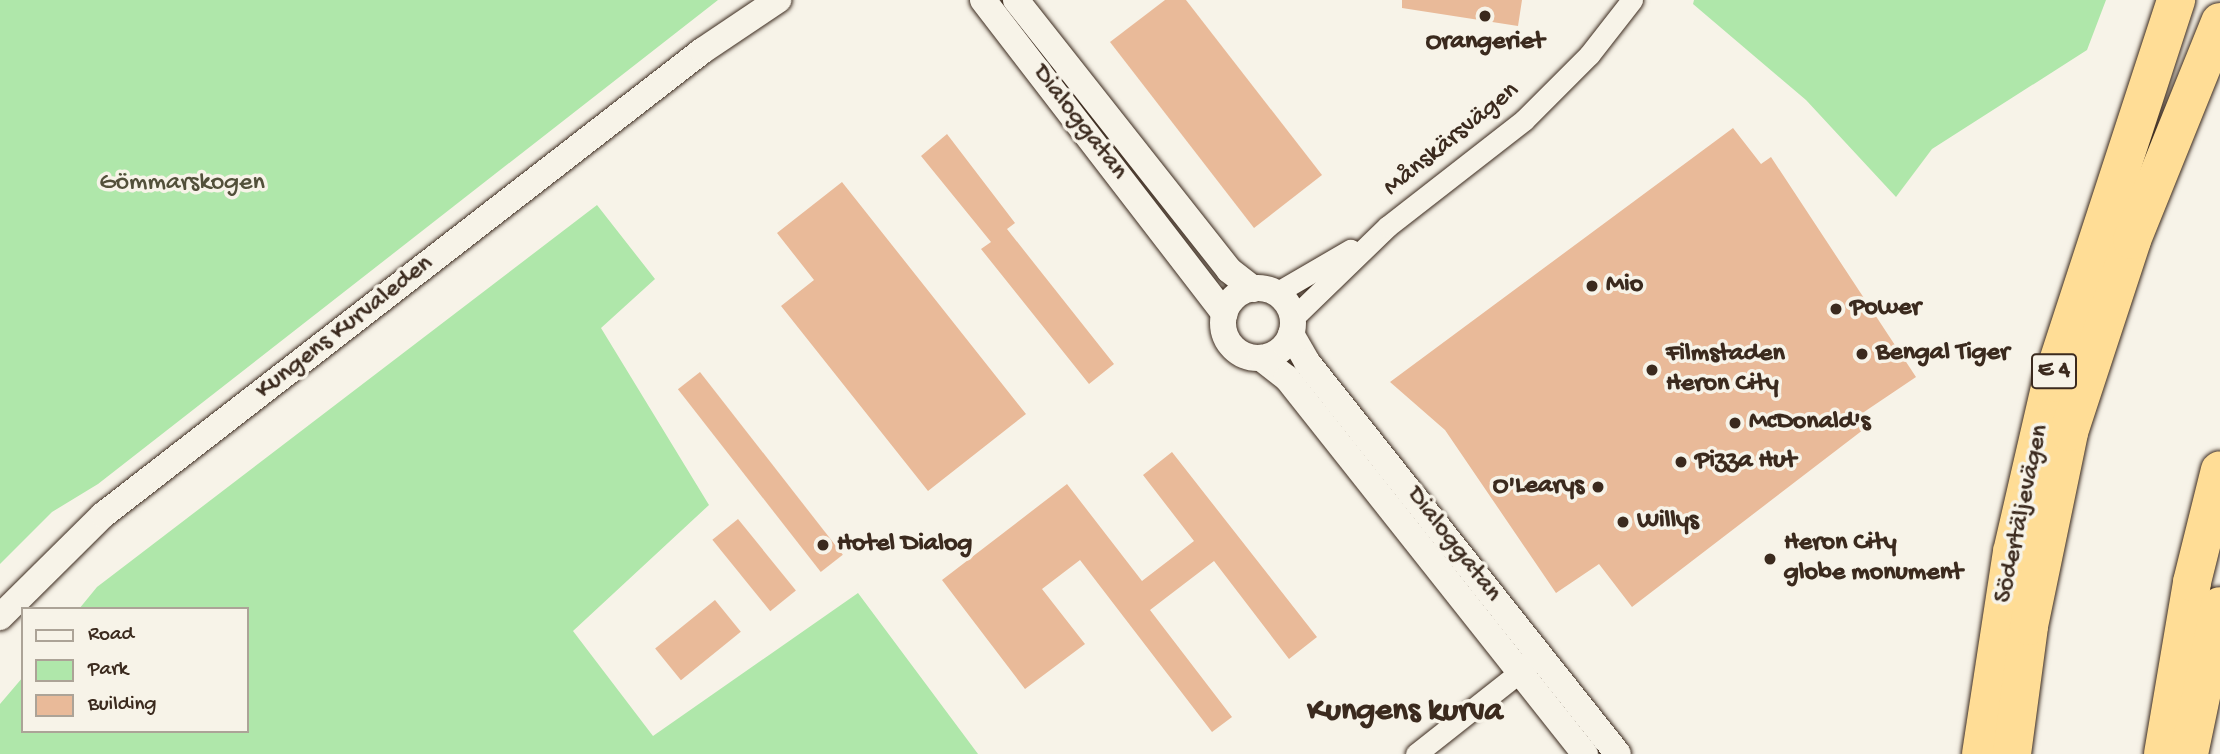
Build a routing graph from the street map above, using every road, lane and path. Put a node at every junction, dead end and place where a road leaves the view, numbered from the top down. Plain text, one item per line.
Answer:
1 (754, 0) edge
2 (778, 0) edge
3 (983, 0) edge
4 (1016, 0) edge
5 (1632, 0) edge
6 (2176, 0) edge
7 (2216, 33) edge
8 (702, 51) junction
9 (1388, 226) junction
10 (1264, 291) junction
11 (1225, 314) junction
12 (1292, 326) junction
13 (1261, 358) junction
14 (2220, 470) edge
15 (2220, 606) edge
16 (0, 617) edge
17 (2211, 643) junction
18 (1530, 664) junction
19 (1416, 754) edge
20 (1585, 754) edge
21 (1618, 754) edge
22 (1981, 754) edge
23 (2012, 754) edge
24 (2163, 754) edge
25 (2189, 754) edge
26 (2205, 754) edge

1 - 8 street, Kungens Kurvaleden
2 - 8 street, Kungens Kurvaleden
3 - 11 street, Dialoggatan
4 - 10 street, Dialoggatan
5 - 9 street, Månskärsvägen
6 - 22 highway, Södertäljevägen / E 4
7 - 23 highway
8 - 16 street, Kungens Kurvaleden
9 - 10 street, Månskärsvägen
9 - 12 street, Månskärsvägen
10 - 11 street
10 - 12 street
11 - 13 street
12 - 13 street
12 - 18 street, Dialoggatan
13 - 18 street, Dialoggatan
14 - 24 highway
15 - 17 highway
17 - 25 highway
17 - 26 highway
18 - 19 street
18 - 20 street, Dialoggatan
18 - 21 street, Dialoggatan

